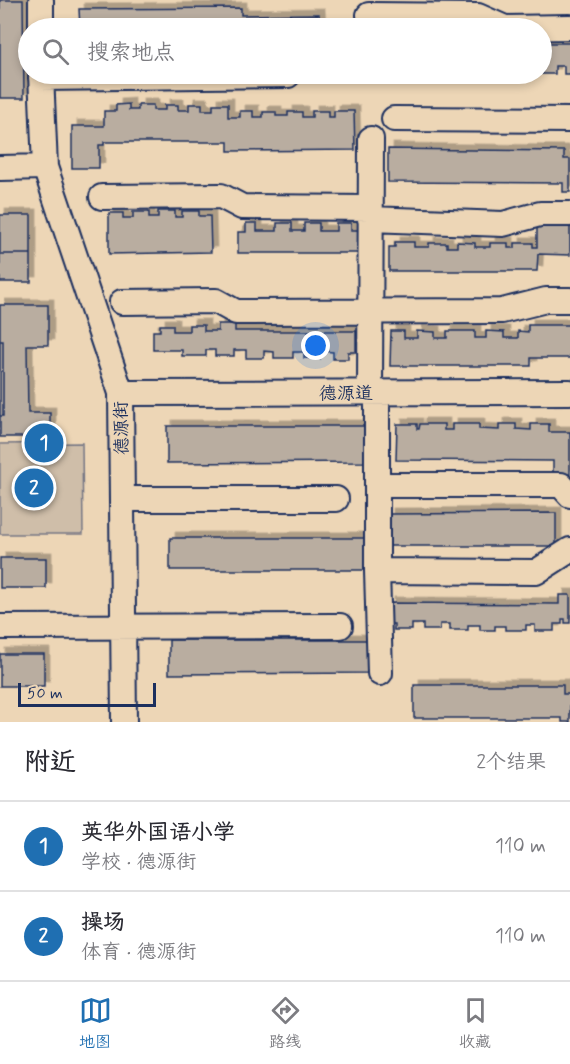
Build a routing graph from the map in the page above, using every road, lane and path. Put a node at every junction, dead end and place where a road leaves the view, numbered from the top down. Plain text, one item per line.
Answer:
1 (41, 0) edge
2 (478, 8) edge
3 (369, 15) dead end
4 (41, 18) edge
5 (492, 18) edge
6 (552, 27) edge
7 (570, 27) edge
8 (41, 84) edge
9 (394, 119) dead end
10 (570, 120) edge
11 (371, 139) dead end
12 (45, 167) junction
13 (0, 168) edge
14 (102, 197) dead end
15 (370, 214) junction
16 (570, 214) edge
17 (570, 300) edge
18 (122, 302) dead end
19 (369, 311) junction
20 (570, 392) edge
21 (121, 393) junction
22 (373, 393) junction
23 (377, 485) junction
24 (570, 495) edge
25 (122, 499) junction
26 (336, 500) dead end
27 (570, 550) edge
28 (377, 571) junction
29 (340, 626) dead end
30 (0, 627) edge
31 (123, 627) junction
32 (380, 673) dead end
33 (124, 722) edge

1 - 4 street
2 - 3 street
2 - 5 street
6 - 7 street
8 - 12 street, 德源街
9 - 10 street
11 - 15 street
12 - 13 street
12 - 21 street, 德源街
14 - 15 street
15 - 16 street
15 - 19 street
17 - 19 street
18 - 19 street
19 - 22 street
20 - 22 street, 德源道
21 - 22 street, 德源道
21 - 25 street, 德源街
22 - 23 street
23 - 24 street
23 - 28 street
25 - 26 street
25 - 31 street, 德源街
27 - 28 street
28 - 32 street
29 - 31 street
30 - 31 street
31 - 33 street, 德源街

